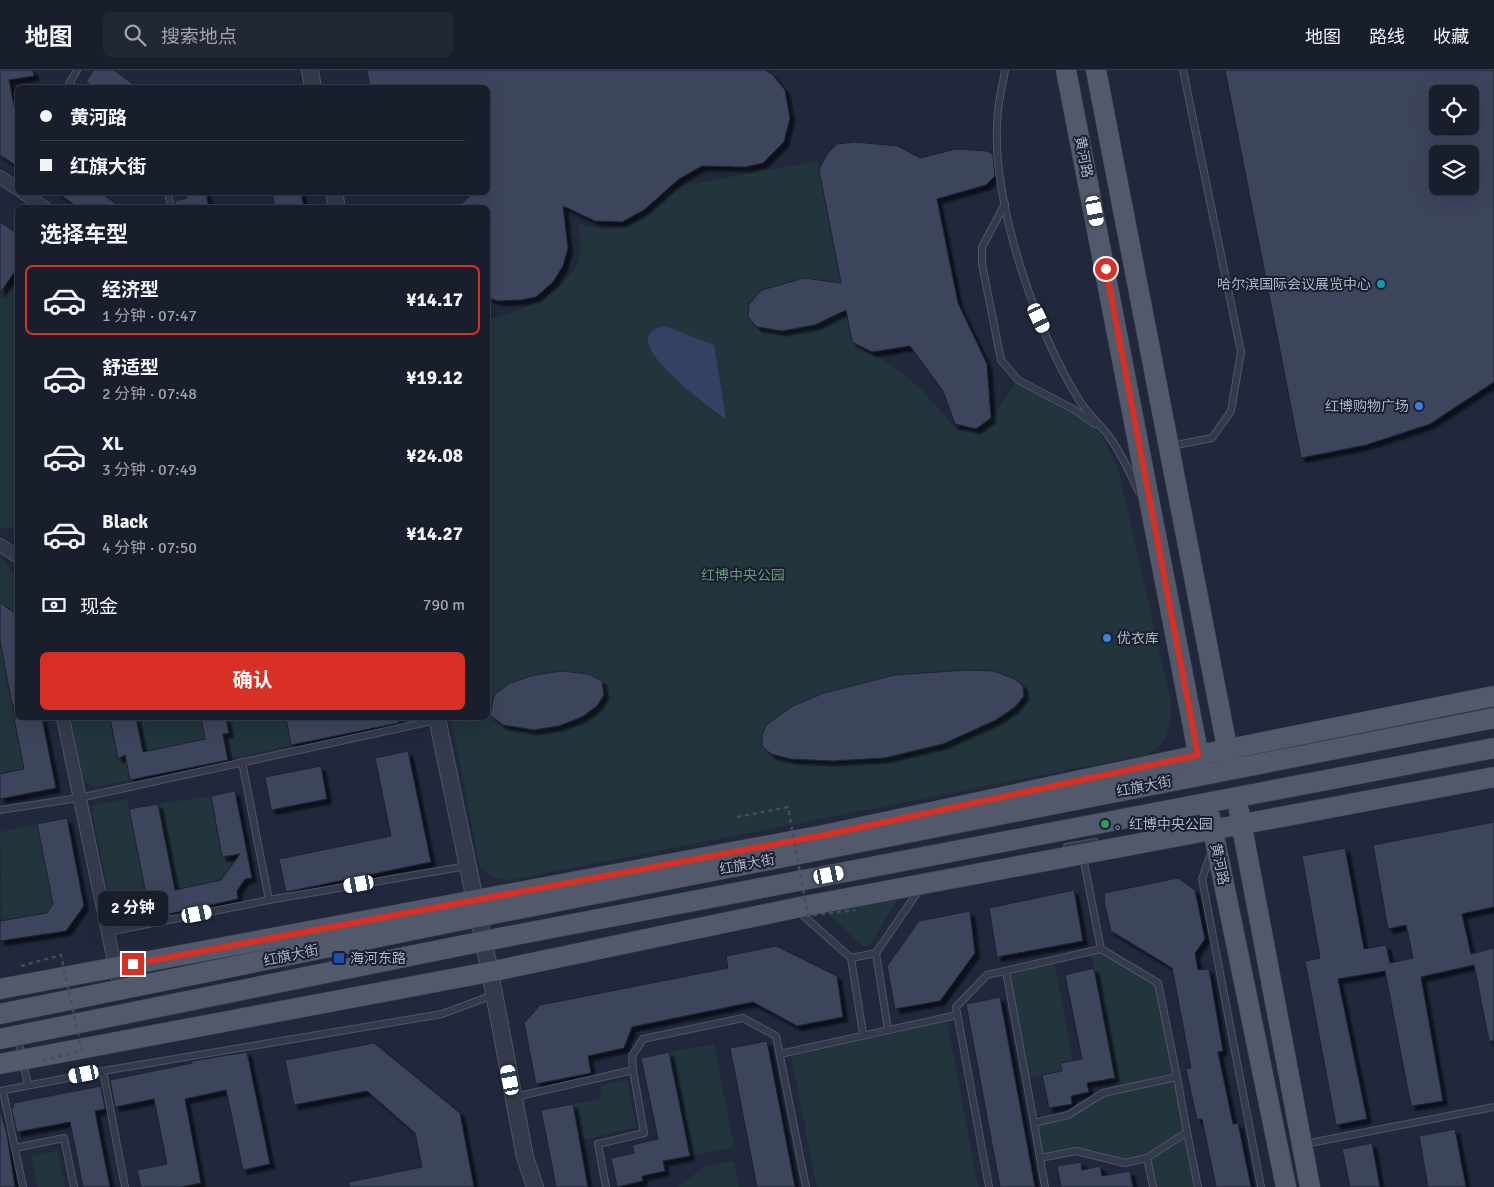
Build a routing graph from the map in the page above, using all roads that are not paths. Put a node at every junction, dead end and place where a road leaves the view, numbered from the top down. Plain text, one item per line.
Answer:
1 (76, 70) edge
2 (310, 70) edge
3 (1005, 70) edge
4 (1066, 70) edge
5 (1096, 70) edge
6 (1183, 70) edge
7 (71, 85) edge
8 (312, 85) edge
9 (0, 177) edge
10 (15, 187) edge
11 (26, 195) edge
12 (1005, 204) junction
13 (41, 205) edge
14 (1103, 429) junction
15 (1169, 446) junction
16 (1154, 521) junction
17 (0, 545) edge
18 (15, 555) edge
19 (1494, 696) edge
20 (1494, 718) edge
21 (63, 720) edge
22 (432, 720) edge
23 (437, 720) edge
24 (1494, 748) edge
25 (1229, 759) junction
26 (242, 762) junction
27 (1200, 765) junction
28 (1494, 777) edge
29 (1236, 797) junction
30 (79, 798) junction
31 (0, 810) edge
32 (1210, 823) junction
33 (1241, 824) junction
34 (1100, 841) dead end
35 (1081, 842) junction
36 (1062, 848) dead end
37 (468, 865) junction
38 (920, 879) junction
39 (269, 900) junction
40 (792, 905) junction
41 (477, 908) junction
42 (672, 926) dead end
43 (107, 932) junction
44 (484, 941) junction
45 (1101, 949) junction
46 (876, 953) junction
47 (851, 958) junction
48 (492, 965) junction
49 (114, 967) junction
50 (1006, 971) junction
51 (0, 989) edge
52 (120, 990) junction
53 (494, 994) junction
54 (0, 1014) edge
55 (958, 1014) junction
56 (888, 1030) junction
57 (863, 1034) junction
58 (8, 1037) edge
59 (780, 1054) junction
60 (31, 1060) junction
61 (0, 1064) edge
62 (633, 1070) junction
63 (103, 1071) junction
64 (1177, 1077) junction
65 (28, 1085) junction
66 (1, 1091) edge
67 (514, 1097) junction
68 (1494, 1107) edge
69 (1034, 1123) junction
70 (1187, 1132) junction
71 (1302, 1145) junction
72 (15, 1148) junction
73 (1040, 1158) junction
74 (1148, 1158) junction
75 (23, 1187) edge
76 (74, 1187) edge
77 (125, 1187) edge
78 (535, 1187) edge
79 (606, 1187) edge
80 (806, 1187) edge
81 (990, 1187) edge
82 (1046, 1187) edge
83 (1153, 1187) edge
84 (1198, 1187) edge
85 (1261, 1187) edge
86 (1286, 1187) edge
87 (1310, 1187) edge

1 - 7 lane
2 - 8 street
3 - 12 lane
4 - 16 main road, 黄河路
5 - 15 main road, 黄河路
6 - 15 lane
9 - 10 street
11 - 13 street
12 - 14 lane
12 - 14 lane
14 - 16 lane
15 - 25 main road, 黄河路
16 - 27 main road, 黄河路
17 - 18 street
19 - 25 main road, 红旗大街
20 - 25 main road, 红旗大街
21 - 30 street
22 - 26 lane
23 - 37 street
24 - 29 main road, 红旗大街
25 - 27 main road, 红旗大街
25 - 29 main road, 黄河路
26 - 30 lane
26 - 39 lane
27 - 32 main road, 黄河路
27 - 41 main road, 红旗大街
28 - 33 main road, 红旗大街
29 - 32 main road, 红旗大街
29 - 33 main road, 黄河路
30 - 31 lane
30 - 43 street
32 - 33 main road, 红旗大街
32 - 35 main road, 红旗大街
32 - 35 main road, 红旗大街
32 - 85 lane
32 - 86 main road, 黄河路
33 - 71 main road, 黄河路
34 - 35 lane
35 - 36 lane
35 - 38 main road, 红旗大街
35 - 44 main road, 红旗大街
35 - 45 lane
37 - 39 lane
37 - 41 street
38 - 40 main road, 红旗大街
38 - 46 lane
39 - 43 lane
40 - 42 lane
40 - 47 lane
40 - 48 main road, 红旗大街
41 - 44 street
41 - 49 main road, 红旗大街
41 - 52 main road, 红旗大街
43 - 49 street
44 - 48 street
44 - 58 main road, 红旗大街
45 - 50 lane
45 - 64 lane
46 - 47 lane
46 - 56 lane
47 - 57 lane
48 - 53 street
48 - 60 main road, 红旗大街
49 - 51 main road, 红旗大街
49 - 52 street
50 - 55 lane
50 - 69 lane
52 - 54 main road, 红旗大街
53 - 63 lane
53 - 67 street
55 - 56 lane
55 - 81 lane
56 - 57 lane
57 - 59 lane
58 - 60 lane
59 - 62 lane
59 - 80 lane
60 - 61 main road, 红旗大街
60 - 65 lane
62 - 67 lane
62 - 79 lane
63 - 65 lane
63 - 77 lane
64 - 69 lane
64 - 70 lane
65 - 66 lane
66 - 72 lane
67 - 78 street
68 - 71 lane
69 - 73 lane
70 - 74 lane
70 - 84 lane
71 - 87 main road, 黄河路
72 - 75 lane
72 - 76 lane
73 - 74 lane
73 - 82 lane
74 - 83 lane

